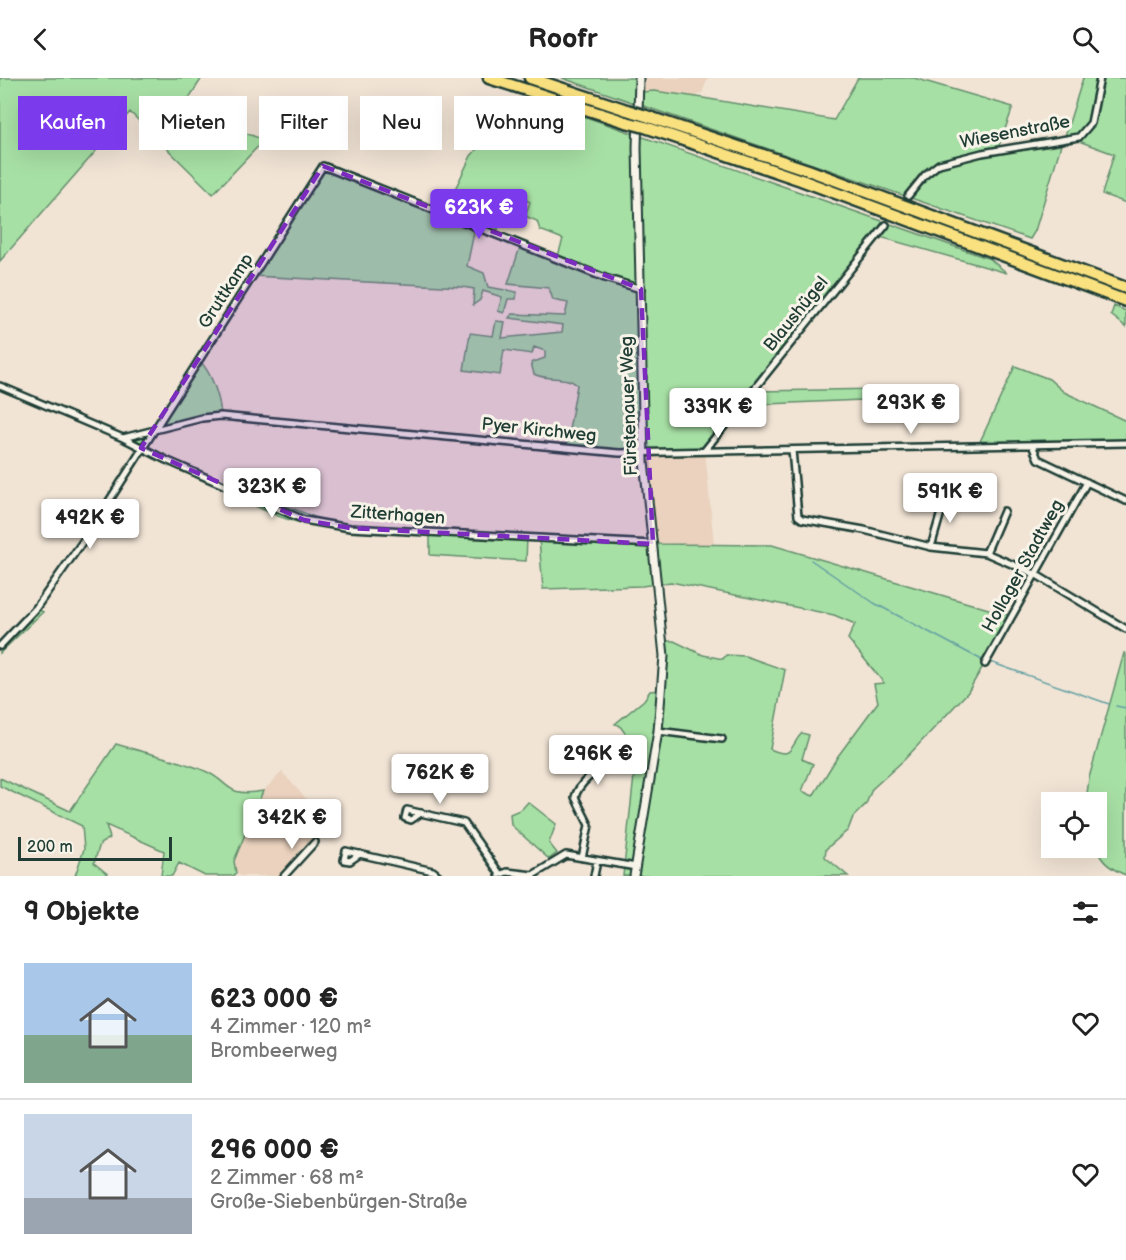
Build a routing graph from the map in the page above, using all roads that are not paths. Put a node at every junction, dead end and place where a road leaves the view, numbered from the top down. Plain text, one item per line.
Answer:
1 (489, 78) edge
2 (530, 78) edge
3 (1100, 78) edge
4 (638, 81) edge
5 (908, 196) dead end
6 (886, 225) dead end
7 (1126, 288) edge
8 (641, 289) junction
9 (1126, 301) edge
10 (0, 386) edge
11 (153, 432) junction
12 (123, 438) junction
13 (1126, 443) edge
14 (1032, 445) junction
15 (141, 448) junction
16 (705, 450) junction
17 (792, 450) junction
18 (644, 453) junction
19 (1087, 482) junction
20 (946, 495) dead end
21 (1126, 501) edge
22 (1004, 511) dead end
23 (653, 544) junction
24 (931, 547) junction
25 (986, 554) junction
26 (1035, 574) junction
27 (1126, 629) edge
28 (0, 646) edge
29 (985, 664) dead end
30 (658, 731) junction
31 (722, 739) dead end
32 (609, 764) dead end
33 (422, 813) dead end
34 (315, 842) dead end
35 (360, 854) dead end
36 (582, 858) junction
37 (597, 861) junction
38 (636, 867) junction
39 (499, 875) edge
40 (284, 876) edge
41 (439, 876) edge
42 (594, 876) edge
43 (634, 876) edge

1 - 9 highway, bridge
2 - 7 highway, bridge
3 - 5 street, Wiesenstraße
4 - 8 street, Fürstenauer Weg
6 - 16 street, Blaushügel
8 - 11 street, Gruttkamp
8 - 18 street, Fürstenauer Weg
10 - 12 street
11 - 12 street, Pyer Kirchweg
11 - 15 street, Gruttkamp
11 - 18 street, Pyer Kirchweg
12 - 15 street, Zitterhagen
13 - 14 street, Pyer Kirchweg
14 - 17 street, Pyer Kirchweg
14 - 19 street
15 - 23 street, Zitterhagen
15 - 28 street, Gruttkamp
16 - 17 street, Pyer Kirchweg
16 - 18 street, Pyer Kirchweg
17 - 24 street
18 - 23 street, Fürstenauer Weg
19 - 21 street
19 - 26 street, Hollager Stadtweg
20 - 24 street
22 - 25 street
23 - 30 street, Fürstenauer Weg
24 - 25 street
25 - 26 street
26 - 27 street
26 - 29 street, Hollager Stadtweg
30 - 31 street
30 - 38 street, Fürstenauer Weg
32 - 36 street
33 - 39 street
34 - 40 street
35 - 41 street
36 - 37 street
36 - 39 street
37 - 38 street
37 - 42 street
38 - 43 street, Fürstenauer Weg

